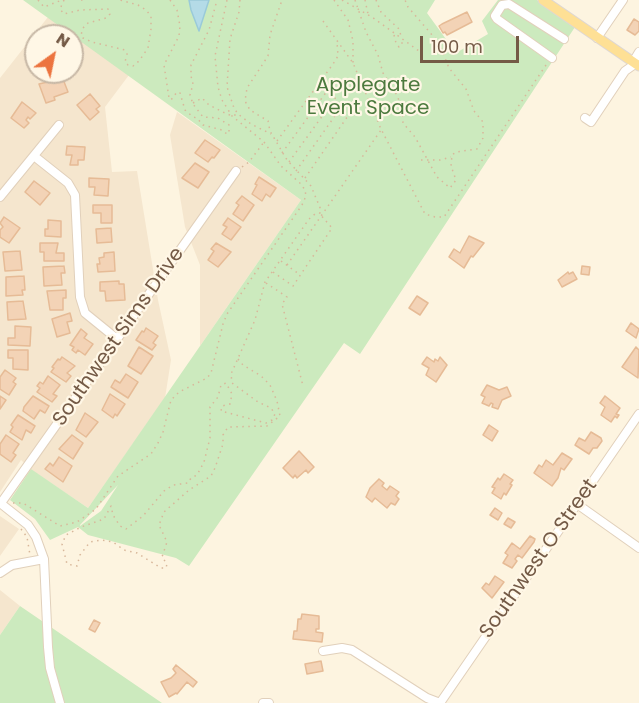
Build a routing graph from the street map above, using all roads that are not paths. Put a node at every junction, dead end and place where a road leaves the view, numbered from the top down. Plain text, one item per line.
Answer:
1 (544, 0) edge
2 (623, 0) edge
3 (597, 38) junction
4 (564, 39) dead end
5 (639, 52) edge
6 (552, 58) road end
7 (636, 64) edge
8 (585, 118) dead end
9 (59, 125) dead end
10 (34, 156) junction
11 (236, 171) road end
12 (0, 197) edge
13 (117, 339) junction
14 (639, 414) edge
15 (0, 503) edge
16 (577, 504) junction
17 (639, 548) edge
18 (44, 559) junction
19 (0, 573) edge
20 (323, 651) dead end
21 (60, 703) edge
22 (263, 703) edge
23 (269, 703) edge
24 (440, 703) edge

1 - 3 main road
2 - 3 street
3 - 7 main road
4 - 6 street
5 - 7 street
7 - 8 street
9 - 10 street
10 - 12 street
10 - 13 street
11 - 13 street, Southwest Sims Drive
13 - 15 street, Southwest Sims Drive
14 - 16 street, Southwest O Street
15 - 18 street
16 - 17 street
16 - 24 street, Southwest O Street
18 - 19 street
18 - 21 street
20 - 24 street
22 - 23 street

